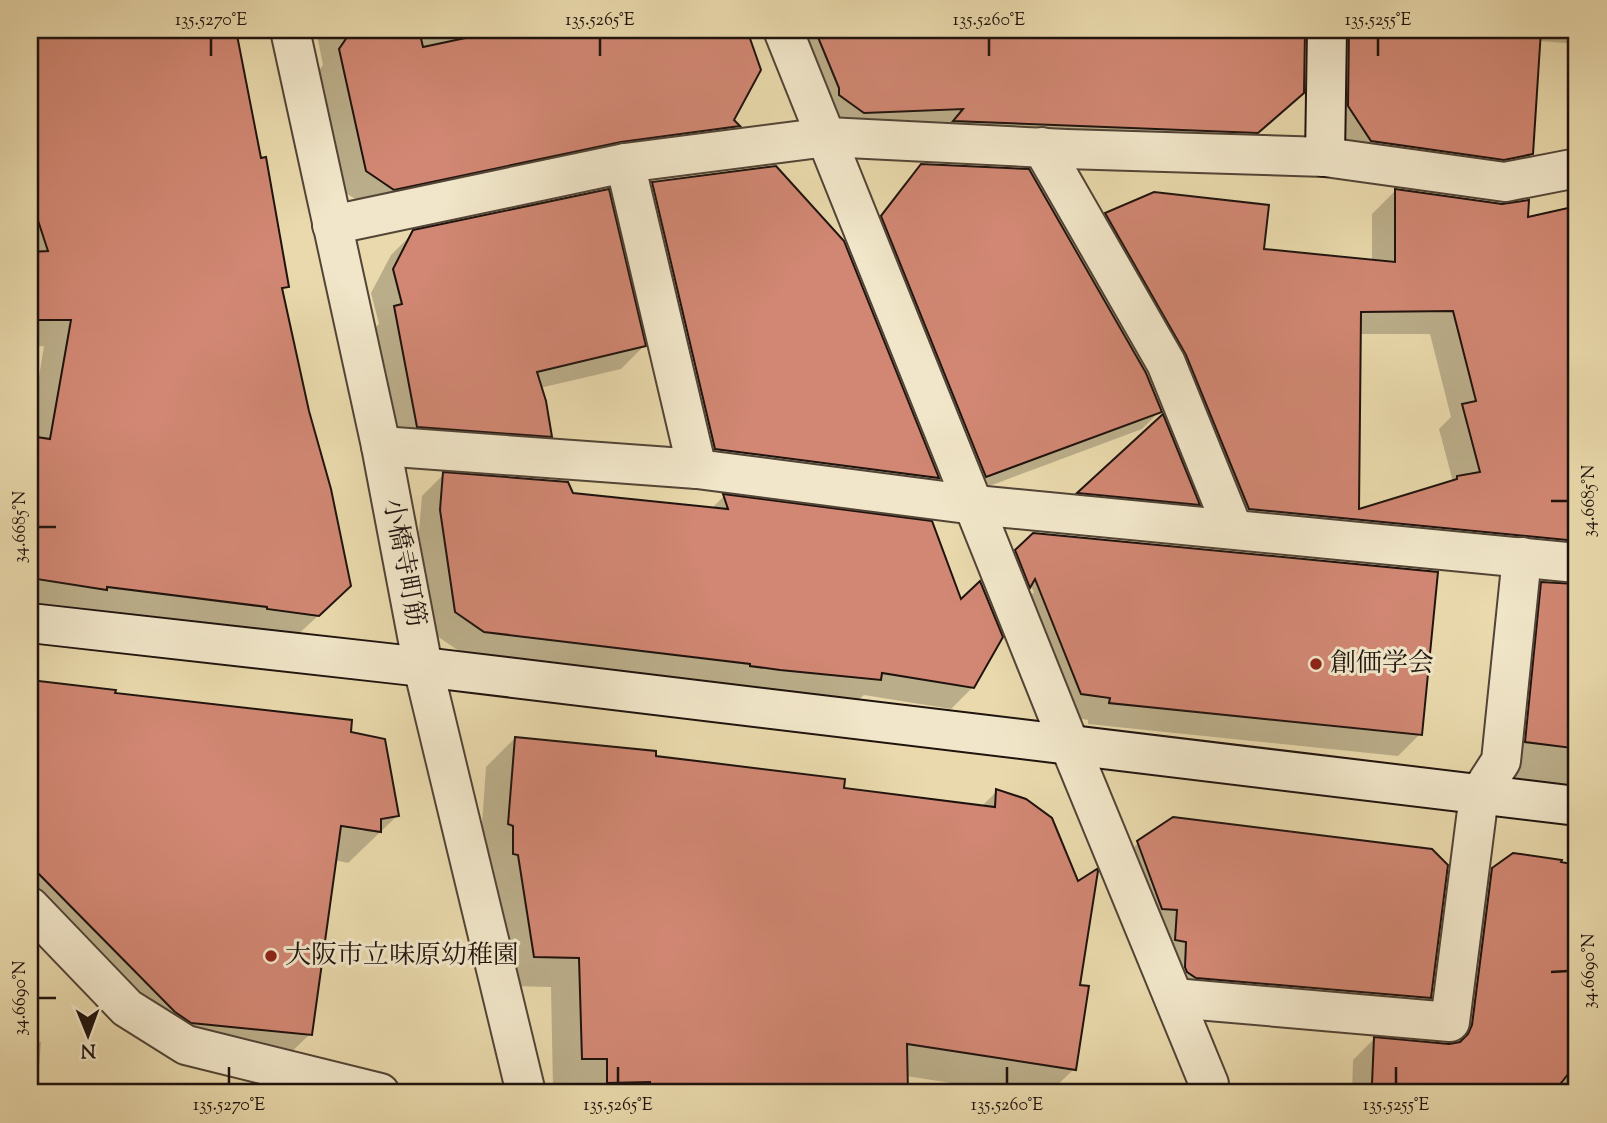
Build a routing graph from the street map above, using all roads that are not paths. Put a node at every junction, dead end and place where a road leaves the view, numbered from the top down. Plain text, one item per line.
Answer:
1 (290, 30) edge
2 (783, 30) edge
3 (1327, 30) edge
4 (827, 137) junction
5 (1042, 147) junction
6 (1325, 156) junction
7 (625, 163) junction
8 (1577, 168) edge
9 (332, 225) junction
10 (381, 446) junction
11 (697, 469) junction
12 (975, 505) junction
13 (1233, 529) junction
14 (1522, 557) junction
15 (1577, 563) edge
16 (30, 623) edge
17 (423, 667) junction
18 (1070, 746) junction
19 (1479, 795) junction
20 (1577, 806) edge
21 (30, 907) edge
22 (1174, 998) junction
23 (380, 1093) edge
24 (526, 1093) edge
25 (1208, 1093) edge

1 - 9 street, 小橋寺町筋
2 - 4 street
3 - 6 street
4 - 5 street
4 - 7 street
4 - 12 street
5 - 6 street
5 - 13 street
6 - 8 street
7 - 9 street
7 - 11 street
9 - 10 street, 小橋寺町筋
10 - 11 street
10 - 17 street, 小橋寺町筋
11 - 12 street
12 - 13 street
12 - 18 street
13 - 14 street
14 - 15 street
14 - 19 street
16 - 17 street
17 - 18 street
17 - 24 street, 小橋寺町筋
18 - 19 street
18 - 22 street
19 - 20 street
19 - 22 street
21 - 23 street
22 - 25 street

